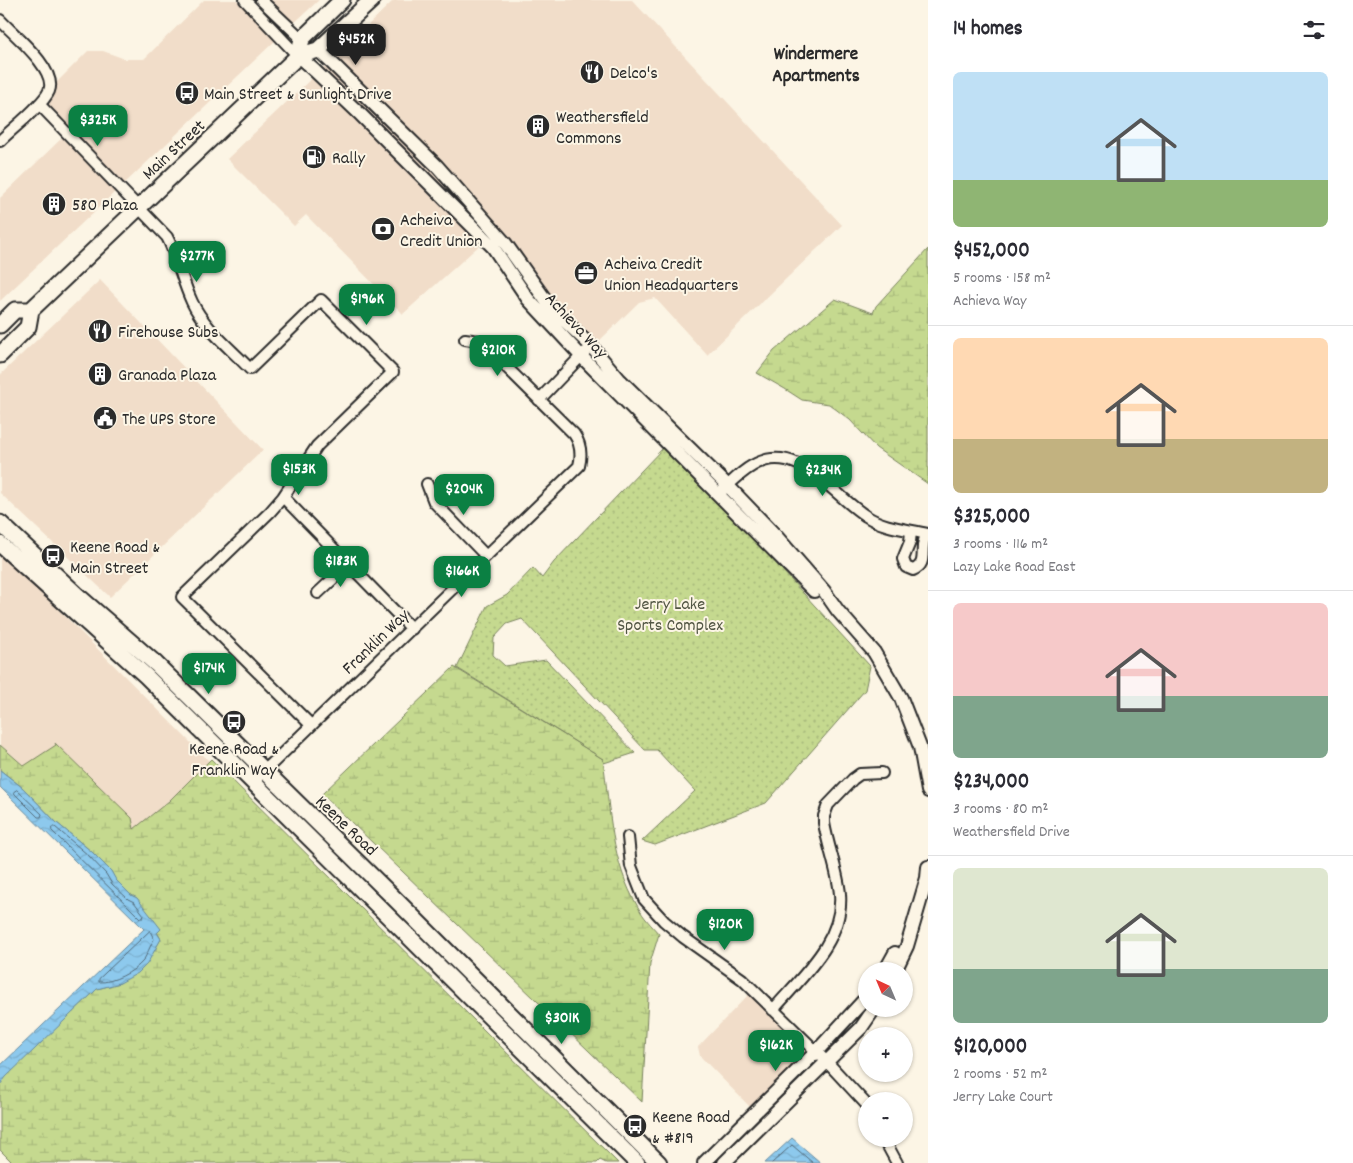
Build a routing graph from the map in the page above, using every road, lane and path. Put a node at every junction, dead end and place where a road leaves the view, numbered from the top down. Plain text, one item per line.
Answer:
1 (245, 0) edge
2 (261, 0) edge
3 (342, 0) edge
4 (372, 0) edge
5 (0, 20) edge
6 (302, 38) junction
7 (318, 50) junction
8 (298, 56) junction
9 (39, 104) junction
10 (0, 141) edge
11 (140, 206) junction
12 (30, 310) junction
13 (0, 325) edge
14 (465, 339) dead end
15 (590, 346) junction
16 (0, 355) edge
17 (582, 357) junction
18 (539, 400) junction
19 (427, 484) dead end
20 (723, 490) junction
21 (283, 497) junction
22 (0, 523) edge
23 (911, 531) junction
24 (927, 534) edge
25 (0, 544) edge
26 (486, 556) junction
27 (348, 565) junction
28 (318, 593) dead end
29 (412, 629) junction
30 (311, 726) junction
31 (264, 771) junction
32 (882, 773) dead end
33 (253, 782) junction
34 (928, 791) edge
35 (628, 837) dead end
36 (928, 867) edge
37 (915, 916) junction
38 (891, 962) edge
39 (899, 962) edge
40 (858, 1007) edge
41 (773, 1010) junction
42 (868, 1018) edge
43 (816, 1052) junction
44 (827, 1062) junction
45 (858, 1095) edge
46 (888, 1147) edge
47 (637, 1163) edge
48 (659, 1163) edge
49 (704, 1163) edge
50 (724, 1163) edge
51 (897, 1163) edge

1 - 8 street
2 - 6 street
3 - 6 main road
4 - 7 main road, Main Street
5 - 9 street
6 - 7 main road
6 - 8 main road
7 - 8 main road, Main Street
7 - 15 street, Achieva Way
8 - 11 main road, Main Street
8 - 17 street, Achieva Way
9 - 10 street
9 - 11 street
11 - 12 main road, Main Street
11 - 21 street
12 - 13 main road, Main Street
12 - 16 main road, Main Street
14 - 18 street, Franklin Way
15 - 17 street
15 - 20 street, Achieva Way
17 - 18 street
17 - 20 street, Achieva Way
18 - 26 street, Franklin Way
19 - 26 street
20 - 23 street
20 - 34 street, Achieva Way
21 - 27 street
21 - 30 street
22 - 31 main road, Keene Road
23 - 24 street
23 - 24 street
25 - 33 main road, Keene Road
26 - 29 street, Franklin Way
27 - 28 street
27 - 29 street
29 - 30 street, Franklin Way
30 - 31 street, Franklin Way
31 - 33 street, Franklin Way
31 - 48 main road, Keene Road
32 - 41 street
33 - 47 main road, Keene Road
35 - 41 street
36 - 37 street
37 - 38 street
37 - 39 street
40 - 43 street
41 - 43 street
42 - 44 street
43 - 44 street
43 - 49 street
44 - 45 street
44 - 50 street
46 - 51 street

